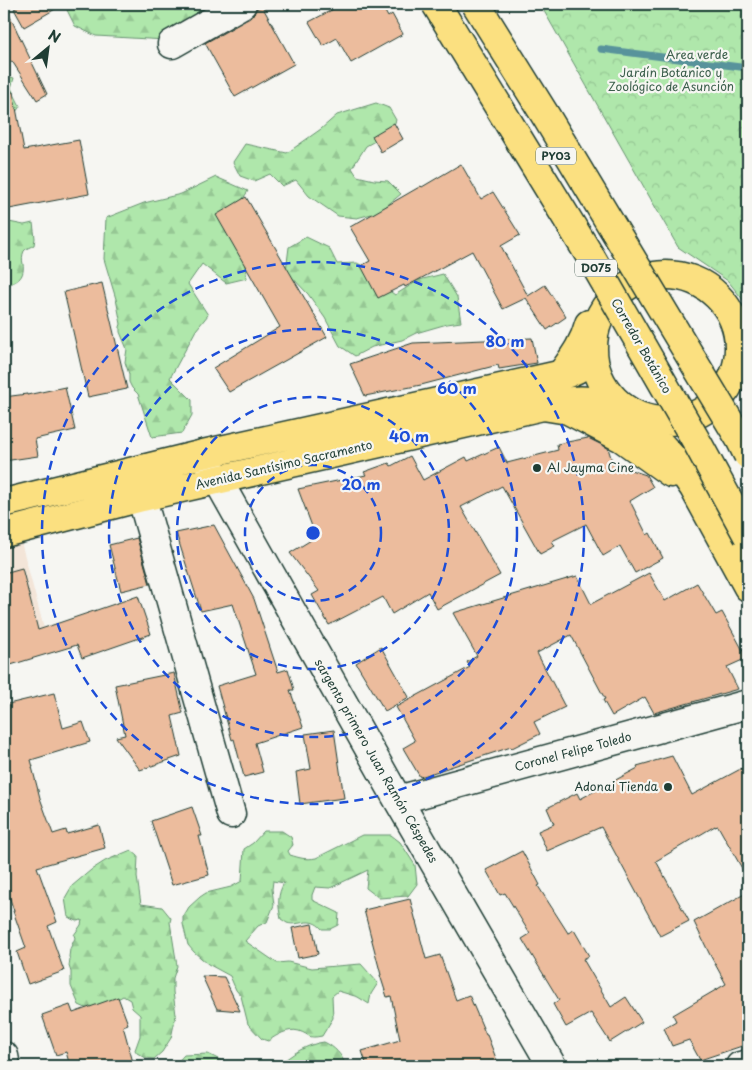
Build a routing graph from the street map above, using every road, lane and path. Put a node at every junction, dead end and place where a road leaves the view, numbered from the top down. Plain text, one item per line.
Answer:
1 (242, 4) edge
2 (436, 4) edge
3 (448, 4) edge
4 (462, 4) edge
5 (476, 4) edge
6 (172, 44) dead end
7 (675, 275) junction
8 (594, 324) junction
9 (739, 359) junction
10 (748, 386) edge
11 (543, 406) junction
12 (629, 412) junction
13 (203, 454) junction
14 (748, 455) edge
15 (134, 471) junction
16 (218, 480) junction
17 (694, 488) junction
18 (142, 497) junction
19 (4, 503) edge
20 (4, 533) edge
21 (748, 536) edge
22 (748, 587) edge
23 (748, 704) edge
24 (398, 800) junction
25 (232, 814) dead end
26 (4, 1056) edge
27 (748, 1064) edge
28 (6, 1066) edge
29 (552, 1066) edge
30 (740, 1066) edge

1 - 6 street
2 - 21 main road, Corredor Botánico / D075, bridge
3 - 8 main road, PY03
4 - 7 main road, PY03
5 - 14 main road, D075, bridge
7 - 8 main road, PY03
7 - 9 main road, PY03
8 - 12 main road, PY03
8 - 13 main road
9 - 10 main road, PY03
9 - 12 main road, PY03
11 - 12 main road, Avenida Santísimo Sacramento
11 - 16 main road, Avenida Santísimo Sacramento
11 - 17 main road
12 - 17 main road, PY03
13 - 15 main road
13 - 16 street, sargento primero Juan Ramón Céspedes
15 - 18 street
15 - 19 main road
16 - 18 main road, Avenida Santísimo Sacramento
16 - 24 street, sargento primero Juan Ramón Céspedes
17 - 22 main road, PY03
18 - 20 main road, Avenida Santísimo Sacramento
18 - 25 street
23 - 24 street, Coronel Felipe Toledo
24 - 29 street, sargento primero Juan Ramón Céspedes
26 - 28 street
27 - 30 street

